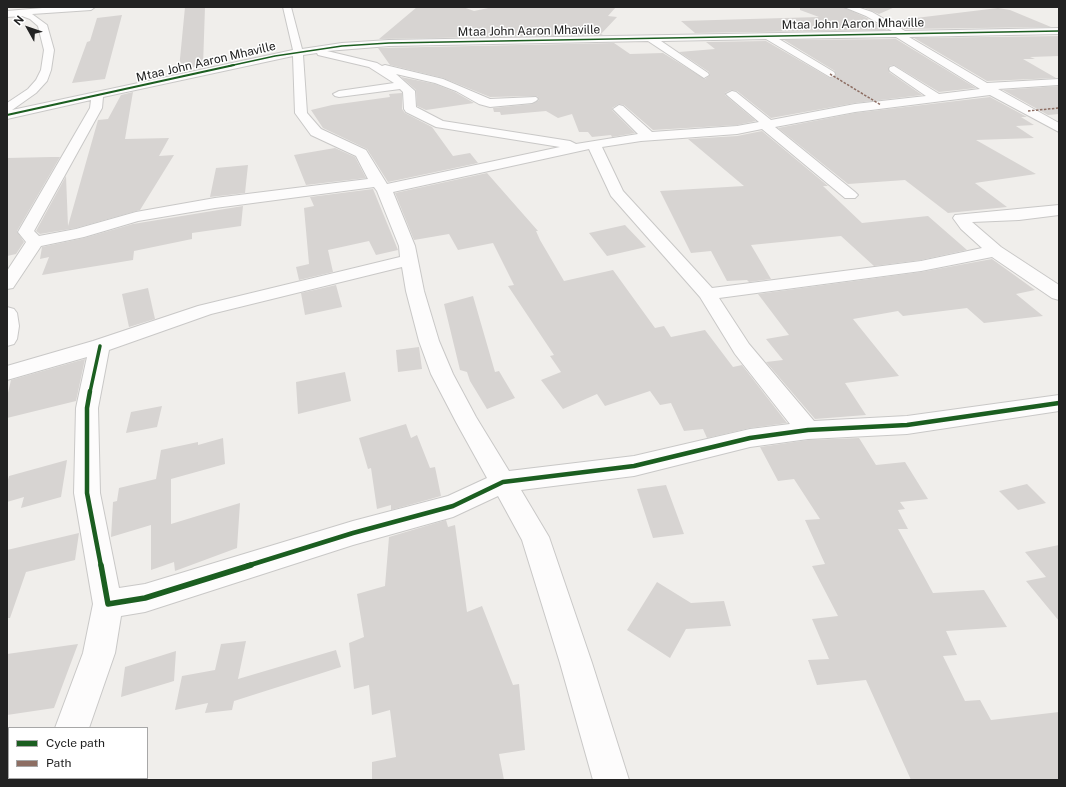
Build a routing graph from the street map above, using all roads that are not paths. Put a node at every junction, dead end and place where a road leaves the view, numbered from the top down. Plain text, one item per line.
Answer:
1 (91, 7) edge
2 (287, 7) edge
3 (848, 7) edge
4 (7, 10) edge
5 (23, 13) junction
6 (7, 14) edge
7 (1059, 31) edge
8 (900, 33) junction
9 (768, 36) junction
10 (650, 38) junction
11 (311, 50) junction
12 (298, 52) junction
13 (376, 67) junction
14 (894, 69) dead end
15 (830, 74) dead end
16 (704, 75) dead end
17 (1058, 82) dead end
18 (402, 85) junction
19 (989, 89) junction
20 (339, 94) dead end
21 (732, 94) dead end
22 (97, 96) junction
23 (937, 98) junction
24 (532, 99) dead end
25 (7, 108) edge
26 (620, 109) dead end
27 (7, 115) edge
28 (768, 126) junction
29 (1059, 128) edge
30 (649, 136) junction
31 (586, 145) junction
32 (380, 186) junction
33 (850, 194) dead end
34 (1059, 210) edge
35 (35, 242) junction
36 (996, 251) junction
37 (409, 260) junction
38 (7, 284) edge
39 (707, 294) junction
40 (1059, 294) edge
41 (7, 313) edge
42 (7, 339) edge
43 (100, 346) junction
44 (7, 373) edge
45 (1059, 403) edge
46 (808, 430) junction
47 (503, 482) junction
48 (108, 604) junction
49 (72, 727) edge
50 (611, 780) edge

1 - 5 street
2 - 12 street
3 - 8 street
4 - 5 street
5 - 6 street
5 - 25 street
7 - 8 street, Mtaa John Aaron Mhaville
8 - 9 street, Mtaa John Aaron Mhaville
8 - 19 street
9 - 10 street, Mtaa John Aaron Mhaville
9 - 15 street
10 - 11 street, Mtaa John Aaron Mhaville
10 - 16 street
11 - 12 street, Mtaa John Aaron Mhaville
11 - 13 street
12 - 22 street, Mtaa John Aaron Mhaville
12 - 32 street
13 - 18 street
13 - 24 street
14 - 23 street
17 - 19 street
18 - 20 street
18 - 31 street
19 - 23 street
19 - 29 street
21 - 28 street
22 - 27 street, Mtaa John Aaron Mhaville
22 - 35 street
23 - 28 street
26 - 30 street
28 - 30 street
28 - 33 street
30 - 31 street
31 - 32 street
31 - 39 street
32 - 35 street
32 - 37 street
34 - 36 street
35 - 38 street
36 - 39 street
36 - 40 street
37 - 43 street
37 - 47 street
39 - 46 street
41 - 42 street
43 - 44 street
43 - 48 street
45 - 46 street
46 - 47 street
47 - 48 street
47 - 50 street
48 - 49 street

